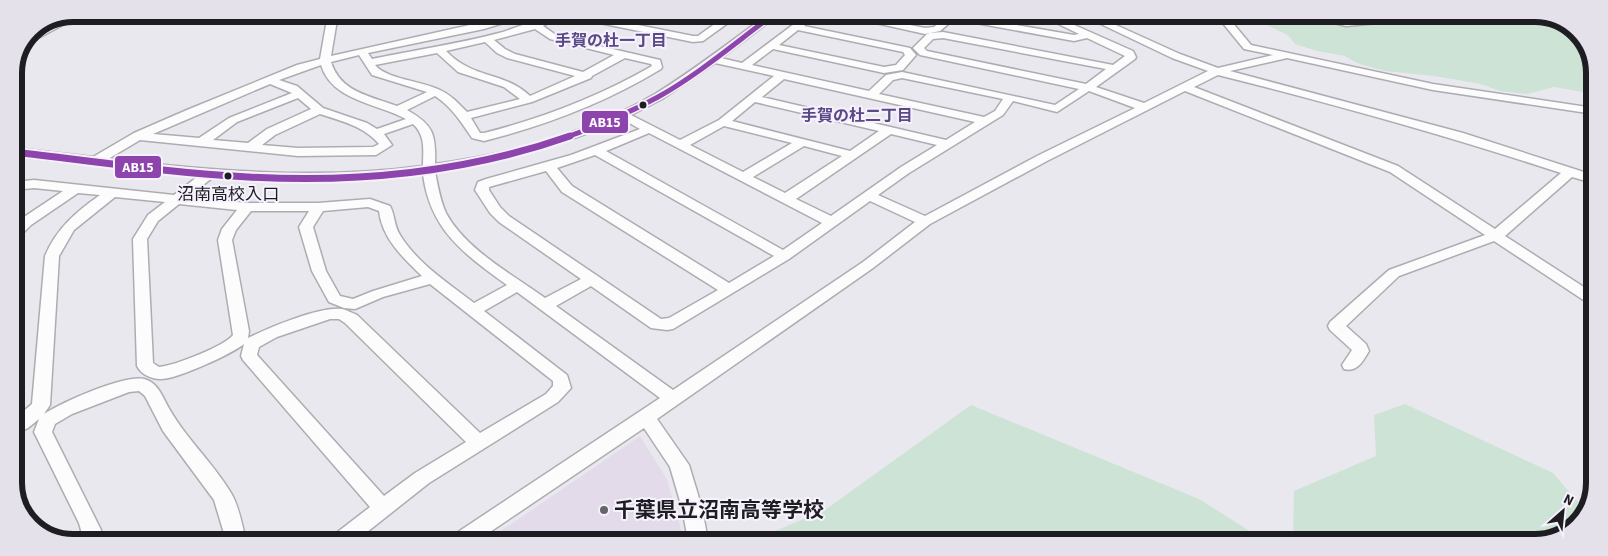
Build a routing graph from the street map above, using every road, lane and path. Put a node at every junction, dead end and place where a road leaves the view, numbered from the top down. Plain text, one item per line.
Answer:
1 (332, 22) edge
2 (499, 22) edge
3 (545, 22) edge
4 (609, 22) edge
5 (724, 22) edge
6 (763, 22) edge
7 (803, 22) edge
8 (880, 22) edge
9 (945, 22) edge
10 (985, 22) edge
11 (1061, 22) edge
12 (1102, 22) edge
13 (1227, 22) edge
14 (1341, 22) edge
15 (1355, 22) edge
16 (56, 25) edge
17 (536, 25) junction
18 (796, 27) junction
19 (44, 32) edge
20 (1090, 34) junction
21 (486, 38) junction
22 (771, 46) junction
23 (438, 48) junction
24 (362, 51) junction
25 (624, 54) junction
26 (1288, 55) junction
27 (712, 59) junction
28 (325, 61) junction
29 (369, 62) junction
30 (744, 66) junction
31 (1115, 68) junction
32 (1218, 71) junction
33 (782, 75) junction
34 (587, 76) junction
35 (269, 80) junction
36 (627, 86) junction
37 (1185, 86) junction
38 (1087, 87) junction
39 (436, 92) junction
40 (298, 94) junction
41 (660, 95) junction
42 (871, 95) junction
43 (1010, 97) junction
44 (754, 98) junction
45 (528, 100) junction
46 (1143, 107) junction
47 (319, 110) junction
48 (398, 110) junction
49 (1585, 110) edge
50 (622, 115) junction
51 (464, 116) junction
52 (415, 120) junction
53 (985, 121) junction
54 (723, 122) junction
55 (649, 129) junction
56 (889, 130) junction
57 (376, 133) junction
58 (138, 136) junction
59 (202, 142) junction
60 (800, 142) junction
61 (946, 144) junction
62 (680, 145) junction
63 (251, 147) junction
64 (597, 151) junction
65 (22, 153) edge
66 (852, 155) junction
67 (97, 160) junction
68 (549, 167) junction
69 (429, 169) junction
70 (1571, 171) junction
71 (210, 173) junction
72 (1585, 176) edge
73 (744, 177) junction
74 (22, 185) edge
75 (75, 189) junction
76 (112, 193) junction
77 (869, 196) junction
78 (786, 199) junction
79 (174, 200) junction
80 (246, 207) junction
81 (318, 207) junction
82 (925, 221) junction
83 (833, 223) junction
84 (22, 226) edge
85 (1496, 236) junction
86 (784, 256) junction
87 (432, 278) junction
88 (592, 279) junction
89 (517, 286) junction
90 (729, 290) junction
91 (1586, 296) edge
92 (545, 305) junction
93 (473, 310) junction
94 (1350, 364) dead end
95 (672, 398) junction
96 (646, 417) junction
97 (23, 423) edge
98 (479, 443) junction
99 (383, 509) junction
100 (91, 534) edge
101 (234, 534) edge
102 (350, 534) edge
103 (471, 534) edge
104 (697, 534) edge

1 - 28 street
2 - 24 street
3 - 17 street
4 - 5 street
6 - 27 street
7 - 18 street
8 - 9 street
10 - 20 street
11 - 20 street
12 - 32 street
13 - 26 street
14 - 15 street
16 - 19 street
17 - 21 street
17 - 25 street
18 - 22 street
18 - 22 street
20 - 31 street
21 - 23 street
21 - 34 street
22 - 30 street
23 - 29 street
23 - 45 street
24 - 28 street
24 - 29 street
25 - 34 street
25 - 36 street
26 - 32 street
26 - 49 street
27 - 30 street
27 - 41 street
28 - 35 street
28 - 48 street
29 - 39 street
30 - 33 street
31 - 38 street
31 - 38 street
32 - 37 street
32 - 70 street
33 - 42 street
33 - 44 street
34 - 45 street
35 - 40 street
35 - 58 street
36 - 41 street
36 - 51 street
37 - 46 street
37 - 85 street
38 - 43 street
38 - 46 street
39 - 48 street
39 - 51 street
40 - 47 street
40 - 59 street
41 - 50 street
42 - 43 street
42 - 53 street
43 - 53 street
44 - 54 street
44 - 56 street
45 - 51 street
46 - 82 street
47 - 57 street
47 - 63 street
48 - 52 street
50 - 55 street
50 - 69 street
52 - 57 street
52 - 69 street
53 - 61 street
54 - 60 street
54 - 62 street
55 - 62 street
55 - 64 street
56 - 61 street
56 - 66 street
57 - 63 street
58 - 59 street
58 - 67 street
59 - 63 street
60 - 66 street
60 - 73 street
61 - 77 street
62 - 73 street
64 - 68 street
64 - 86 street
65 - 67 street
66 - 78 street
67 - 71 street
68 - 88 street
68 - 90 street
69 - 71 street
69 - 89 street
70 - 72 street
70 - 85 street
71 - 79 street
73 - 78 street
74 - 75 street
75 - 76 street
75 - 84 street
76 - 79 street
76 - 97 street
77 - 82 street
77 - 83 street
78 - 83 street
79 - 80 street
79 - 80 street
80 - 81 street
81 - 87 street
81 - 87 street
82 - 95 street
83 - 86 street
85 - 91 street
85 - 94 street
86 - 90 street
87 - 93 street
88 - 90 street
88 - 92 street
89 - 92 street
89 - 93 street
92 - 95 street
93 - 98 street
95 - 96 street
96 - 103 street
96 - 104 street
98 - 99 street
98 - 99 street
99 - 102 street
100 - 101 street

